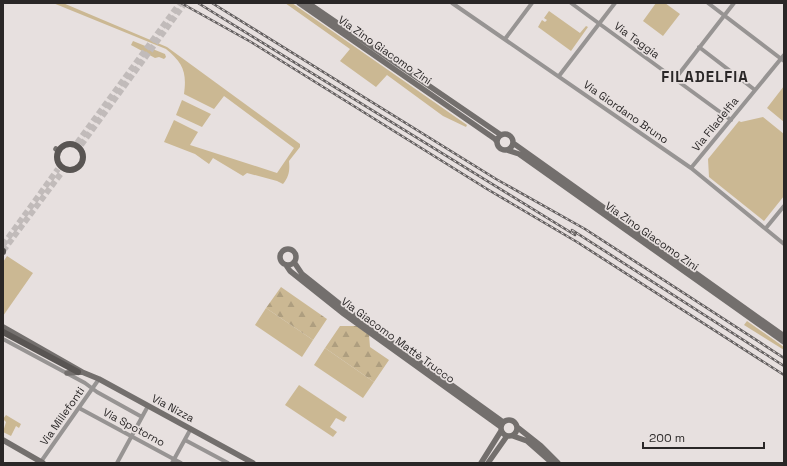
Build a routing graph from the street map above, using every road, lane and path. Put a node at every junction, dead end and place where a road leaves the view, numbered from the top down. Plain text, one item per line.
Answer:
1 (299, 3) edge
2 (308, 3) edge
3 (452, 3) edge
4 (532, 3) edge
5 (570, 3) edge
6 (616, 3) edge
7 (708, 3) edge
8 (734, 3) edge
9 (724, 15) junction
10 (599, 24) junction
11 (505, 40) junction
12 (700, 47) junction
13 (783, 58) edge
14 (559, 76) junction
15 (675, 79) junction
16 (755, 90) junction
17 (731, 120) junction
18 (500, 135) junction
19 (497, 142) junction
20 (513, 143) junction
21 (507, 150) junction
22 (691, 168) junction
23 (61, 169) joint
24 (784, 206) edge
25 (766, 228) junction
26 (784, 244) edge
27 (294, 262) junction
28 (286, 265) junction
29 (3, 327) edge
30 (3, 332) edge
31 (784, 336) edge
32 (3, 339) edge
33 (784, 342) edge
34 (80, 372) junction
35 (67, 373) junction
36 (99, 379) junction
37 (92, 388) junction
38 (148, 406) junction
39 (79, 408) junction
40 (142, 417) junction
41 (502, 427) junction
42 (517, 427) junction
43 (189, 432) dead end
44 (132, 436) junction
45 (510, 436) junction
46 (3, 440) edge
47 (185, 440) junction
48 (173, 461) edge
49 (41, 463) edge
50 (117, 463) edge
51 (181, 463) edge
52 (228, 463) edge
53 (253, 463) edge
54 (481, 463) edge
55 (488, 463) edge
56 (552, 463) edge
57 (558, 463) edge

1 - 19 street, Via Zino Giacomo Zini
2 - 18 street, Via Zino Giacomo Zini
3 - 11 street, Via Giordano Bruno
4 - 11 street
5 - 10 street, Via Taggia
6 - 10 street
7 - 9 street
8 - 9 street
9 - 12 street
9 - 13 street
10 - 14 street
10 - 15 street, Via Taggia
11 - 14 street, Via Giordano Bruno
12 - 15 street
12 - 16 street
13 - 16 street, Via Filadelfia
14 - 22 street, Via Giordano Bruno
15 - 17 street, Via Taggia
16 - 17 street, Via Filadelfia
17 - 22 street, Via Filadelfia
18 - 19 street
18 - 20 street
19 - 21 street
20 - 21 street
20 - 31 street, Via Zino Giacomo Zini
21 - 33 street, Via Zino Giacomo Zini
22 - 25 street, Via Giordano Bruno
23 - 23 main road
24 - 25 street
25 - 26 street, Via Giordano Bruno
27 - 28 street
27 - 28 street
27 - 41 street, Via Giacomo Mattè Trucco
28 - 41 street, Via Giacomo Mattè Trucco
29 - 34 street, Via Nizza
30 - 34 main road
32 - 35 street, Via Nizza
34 - 35 street, Via Nizza
34 - 36 street, Via Nizza
35 - 37 street, Via Nizza
36 - 37 street, Via Millefonti
36 - 38 street, Via Nizza
37 - 39 street, Via Millefonti
37 - 40 street, Via Nizza
38 - 40 street
38 - 53 street, Via Nizza
39 - 44 street, Via Spotorno
39 - 49 street, Via Millefonti
40 - 44 street
41 - 42 street
41 - 45 street
41 - 54 street
42 - 45 street
42 - 57 street
43 - 47 street
44 - 48 street, Via Spotorno
44 - 50 street
45 - 55 street
45 - 56 street
46 - 49 street
47 - 48 street
47 - 52 street
48 - 51 street, Via Spotorno

